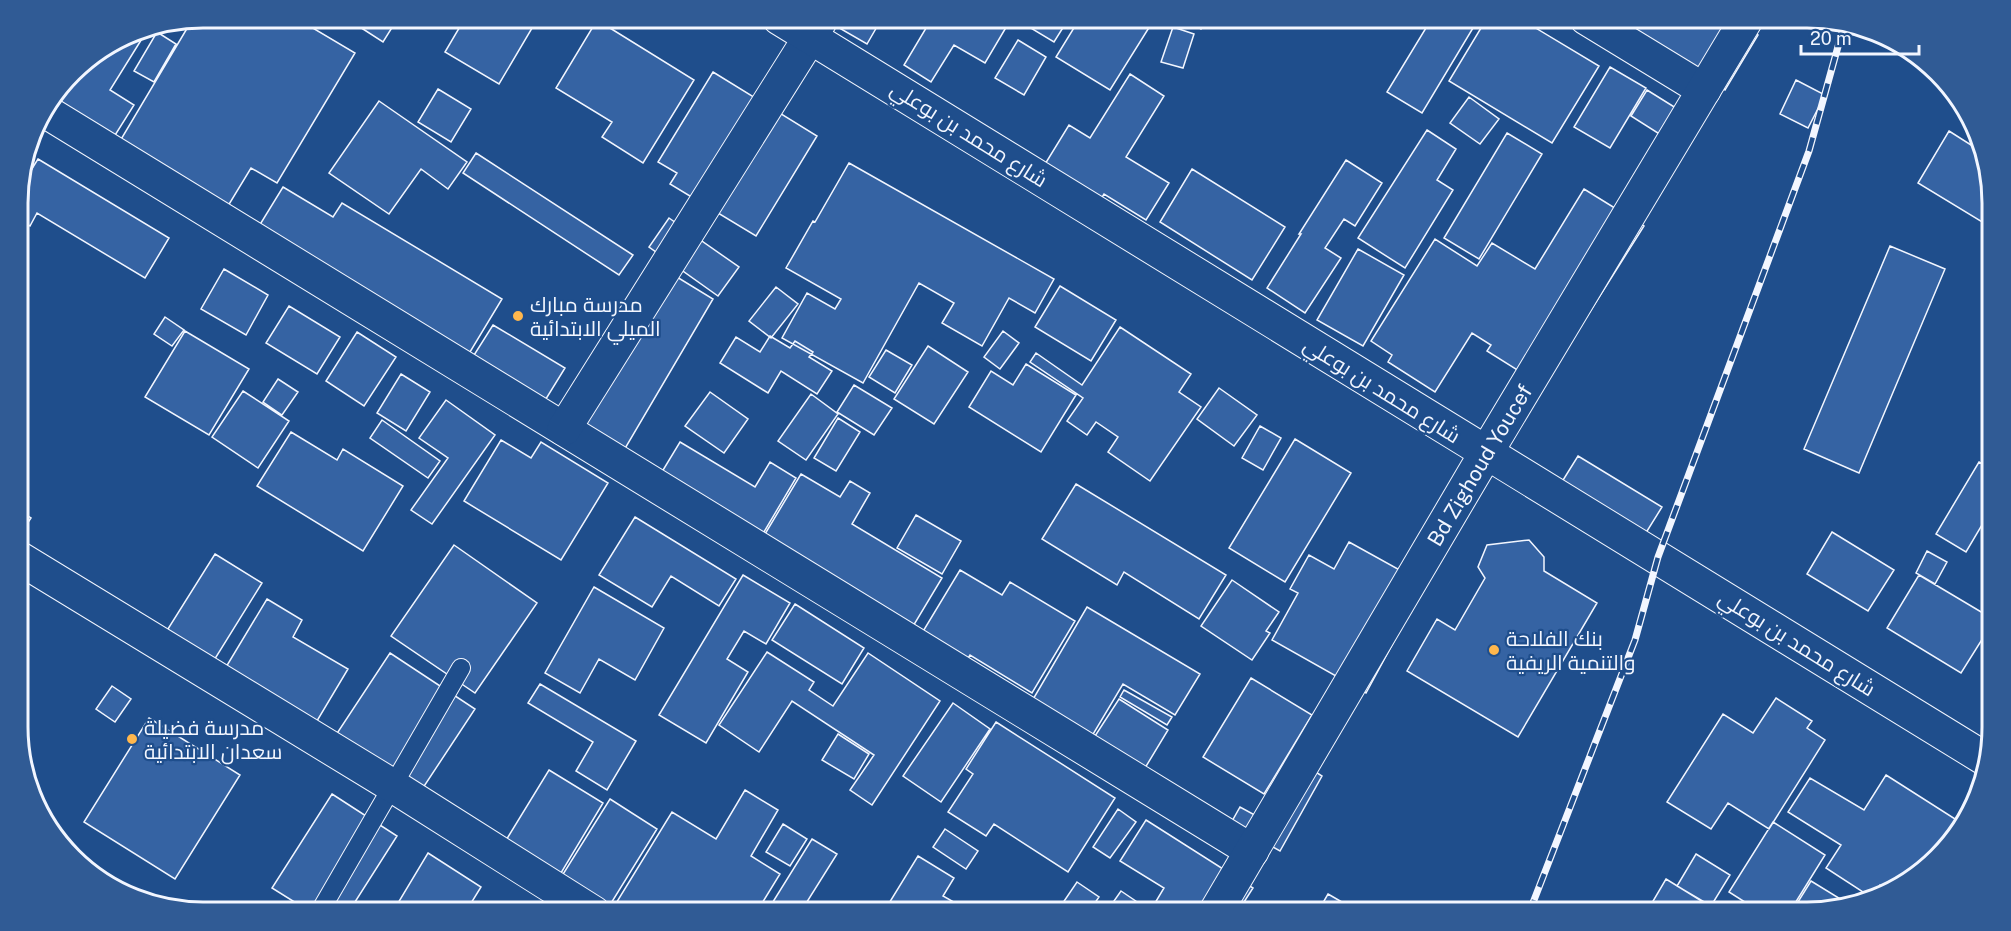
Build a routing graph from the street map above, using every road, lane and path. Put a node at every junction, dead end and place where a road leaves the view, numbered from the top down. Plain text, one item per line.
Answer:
1 (1603, 28) edge
2 (1741, 28) edge
3 (815, 29) edge
4 (819, 29) edge
5 (1704, 90) junction
6 (53, 116) edge
7 (564, 429) junction
8 (1486, 453) junction
9 (28, 564) edge
10 (461, 668) dead end
11 (1980, 756) edge
12 (393, 786) junction
13 (1252, 851) junction
14 (325, 902) edge
15 (577, 902) edge
16 (1222, 902) edge

1 - 5 street
2 - 5 street, Bd Zighoud Youcef
3 - 7 street
4 - 8 street, شارع محمد بن بوعلي
5 - 8 street, Bd Zighoud Youcef
6 - 7 street
7 - 13 street
8 - 11 street, شارع محمد بن بوعلي
8 - 13 street, Bd Zighoud Youcef
9 - 12 street
10 - 12 lane
12 - 14 lane
12 - 15 street
13 - 16 street, Bd Zighoud Youcef

